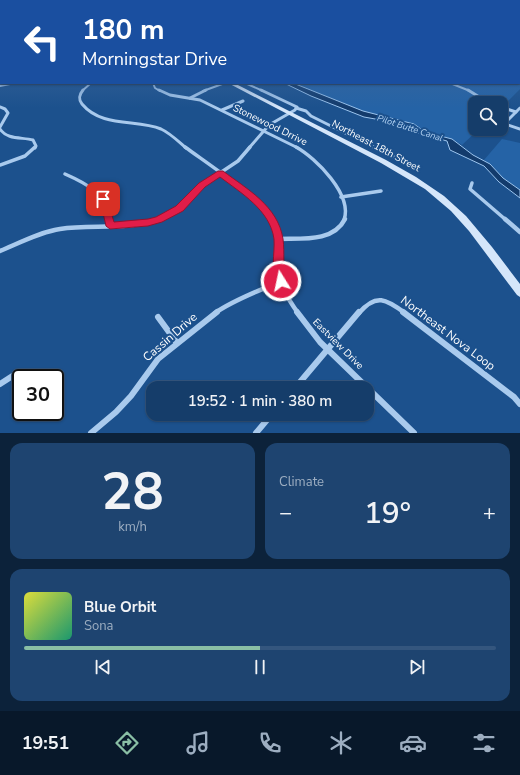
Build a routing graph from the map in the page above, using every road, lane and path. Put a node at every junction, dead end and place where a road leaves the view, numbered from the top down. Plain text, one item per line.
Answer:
1 (10, 84) edge
2 (90, 84) edge
3 (153, 84) edge
4 (222, 84) edge
5 (232, 84) edge
6 (246, 84) edge
7 (453, 84) edge
8 (0, 86) edge
9 (478, 96) edge
10 (190, 98) junction
11 (243, 101) dead end
12 (0, 107) edge
13 (520, 108) edge
14 (508, 109) edge
15 (222, 110) junction
16 (293, 111) junction
17 (516, 112) junction
18 (508, 121) edge
19 (508, 125) edge
20 (0, 128) edge
21 (520, 129) edge
22 (266, 130) junction
23 (398, 159) dead end
24 (0, 165) edge
25 (220, 173) junction
26 (65, 174) dead end
27 (472, 183) dead end
28 (381, 191) dead end
29 (341, 196) junction
30 (110, 226) junction
31 (520, 232) edge
32 (278, 239) junction
33 (0, 251) edge
34 (281, 281) junction
35 (520, 292) edge
36 (158, 316) dead end
37 (177, 343) junction
38 (329, 349) junction
39 (12, 376) edge
40 (301, 381) edge
41 (0, 384) edge
42 (520, 404) edge
43 (266, 421) edge
44 (91, 433) edge
45 (256, 433) edge
46 (414, 433) edge

1 - 8 street
2 - 25 street, Eastview Drive
3 - 10 street, Stonewood Drrive
4 - 10 street
5 - 16 main road, Northeast 18th Street
6 - 16 street
7 - 9 street
10 - 15 street, Stonewood Drrive
11 - 15 street
12 - 20 street
13 - 17 street
14 - 17 street
15 - 22 street, Stonewood Drrive
16 - 22 street
16 - 23 street
16 - 35 main road, Northeast 18th Street
17 - 18 street
19 - 21 street
20 - 24 street
22 - 25 street
22 - 29 street, Stonewood Drrive
25 - 30 street
25 - 32 street, Eastview Drive
26 - 30 street
27 - 31 street
28 - 29 street
29 - 32 street, Stonewood Drrive
30 - 33 street
32 - 34 street, Eastview Drive
34 - 37 street, Cassin Drive
34 - 38 street, Eastview Drive
36 - 37 street
37 - 44 street, Cassin Drive
38 - 40 street
38 - 42 street, Northeast Nova Loop
38 - 46 street, Eastview Drive
39 - 41 street
43 - 45 street

